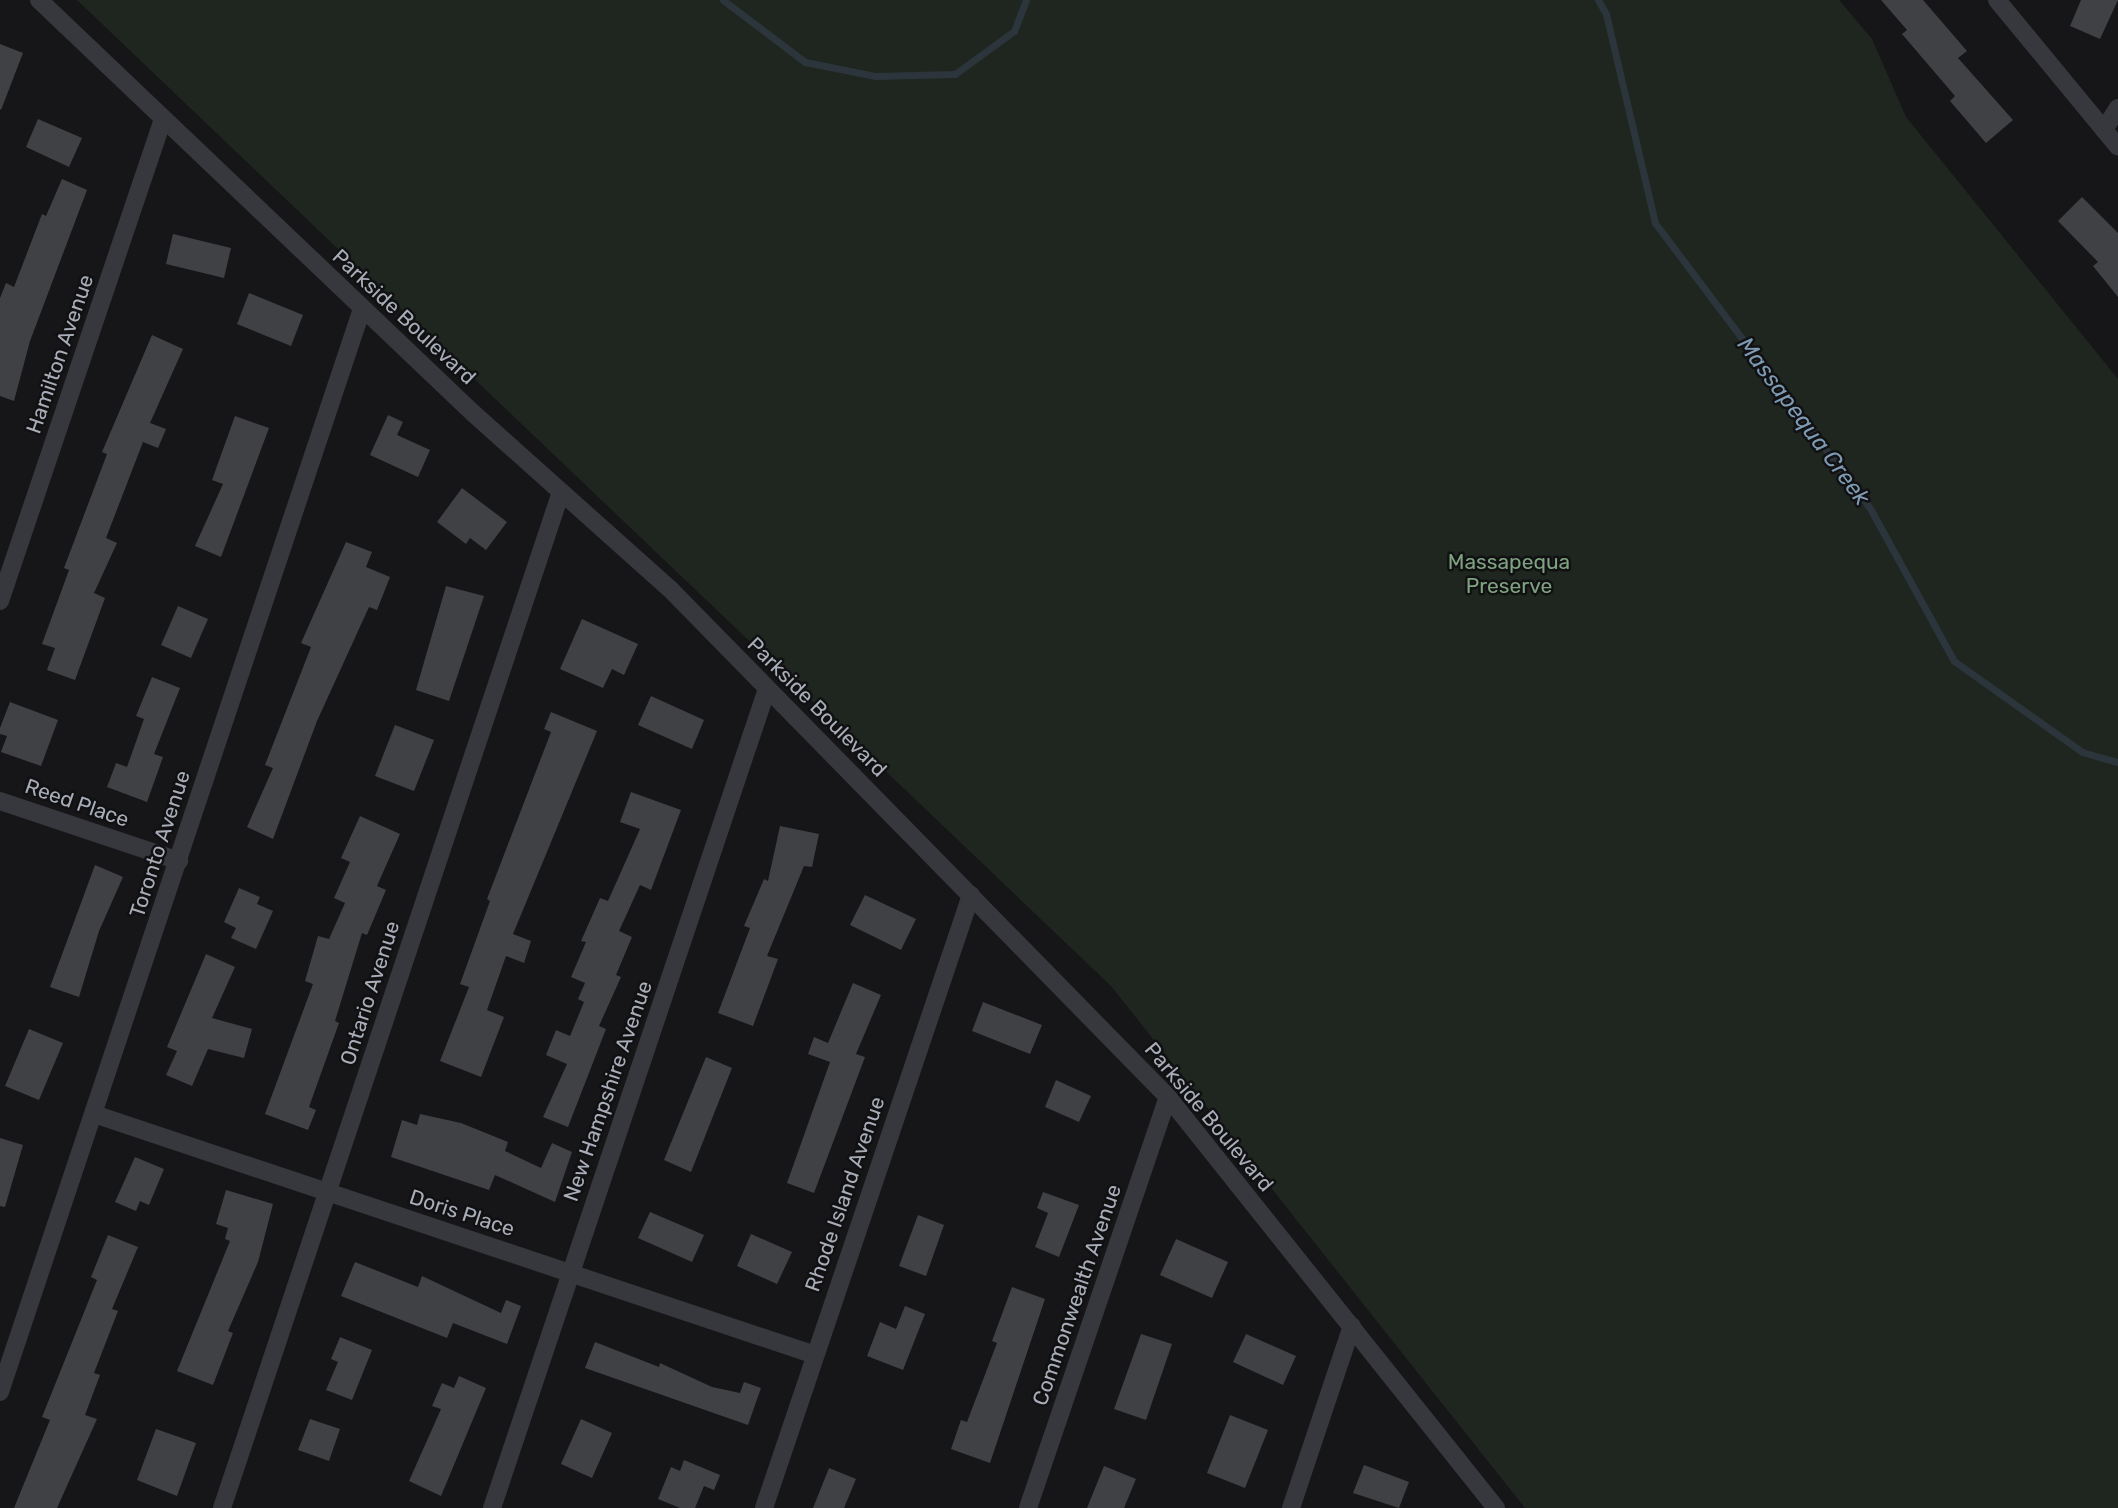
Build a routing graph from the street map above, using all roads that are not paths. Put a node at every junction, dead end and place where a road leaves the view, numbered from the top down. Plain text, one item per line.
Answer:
1 (38, 0) edge
2 (1997, 0) edge
3 (2118, 108) edge
4 (162, 122) junction
5 (2104, 130) junction
6 (2118, 147) edge
7 (362, 309) junction
8 (561, 492) junction
9 (0, 600) edge
10 (767, 689) junction
11 (0, 801) edge
12 (179, 861) junction
13 (971, 895) junction
14 (1168, 1097) junction
15 (94, 1114) junction
16 (328, 1192) junction
17 (571, 1273) junction
18 (1352, 1326) junction
19 (815, 1355) junction
20 (0, 1392) edge
21 (222, 1508) edge
22 (492, 1508) edge
23 (764, 1508) edge
24 (1028, 1508) edge
25 (1291, 1508) edge
26 (1496, 1508) edge

1 - 4 street, Parkside Boulevard
2 - 5 street
3 - 5 street
4 - 7 street, Parkside Boulevard
4 - 9 street, Hamilton Avenue
5 - 6 street
7 - 8 street, Parkside Boulevard
7 - 12 street, Toronto Avenue
8 - 10 street, Parkside Boulevard
8 - 16 street, Ontario Avenue
10 - 13 street, Parkside Boulevard
10 - 17 street, New Hampshire Avenue
11 - 12 street, Reed Place
12 - 15 street, Toronto Avenue
13 - 14 street, Parkside Boulevard
13 - 19 street, Rhode Island Avenue
14 - 18 street, Parkside Boulevard
14 - 24 street, Commonwealth Avenue
15 - 16 street, Doris Place
15 - 20 street, Toronto Avenue
16 - 17 street, Doris Place
16 - 21 street, Ontario Avenue
17 - 19 street, Doris Place
17 - 22 street, New Hampshire Avenue
18 - 25 street
18 - 26 street, Parkside Boulevard
19 - 23 street, Rhode Island Avenue

